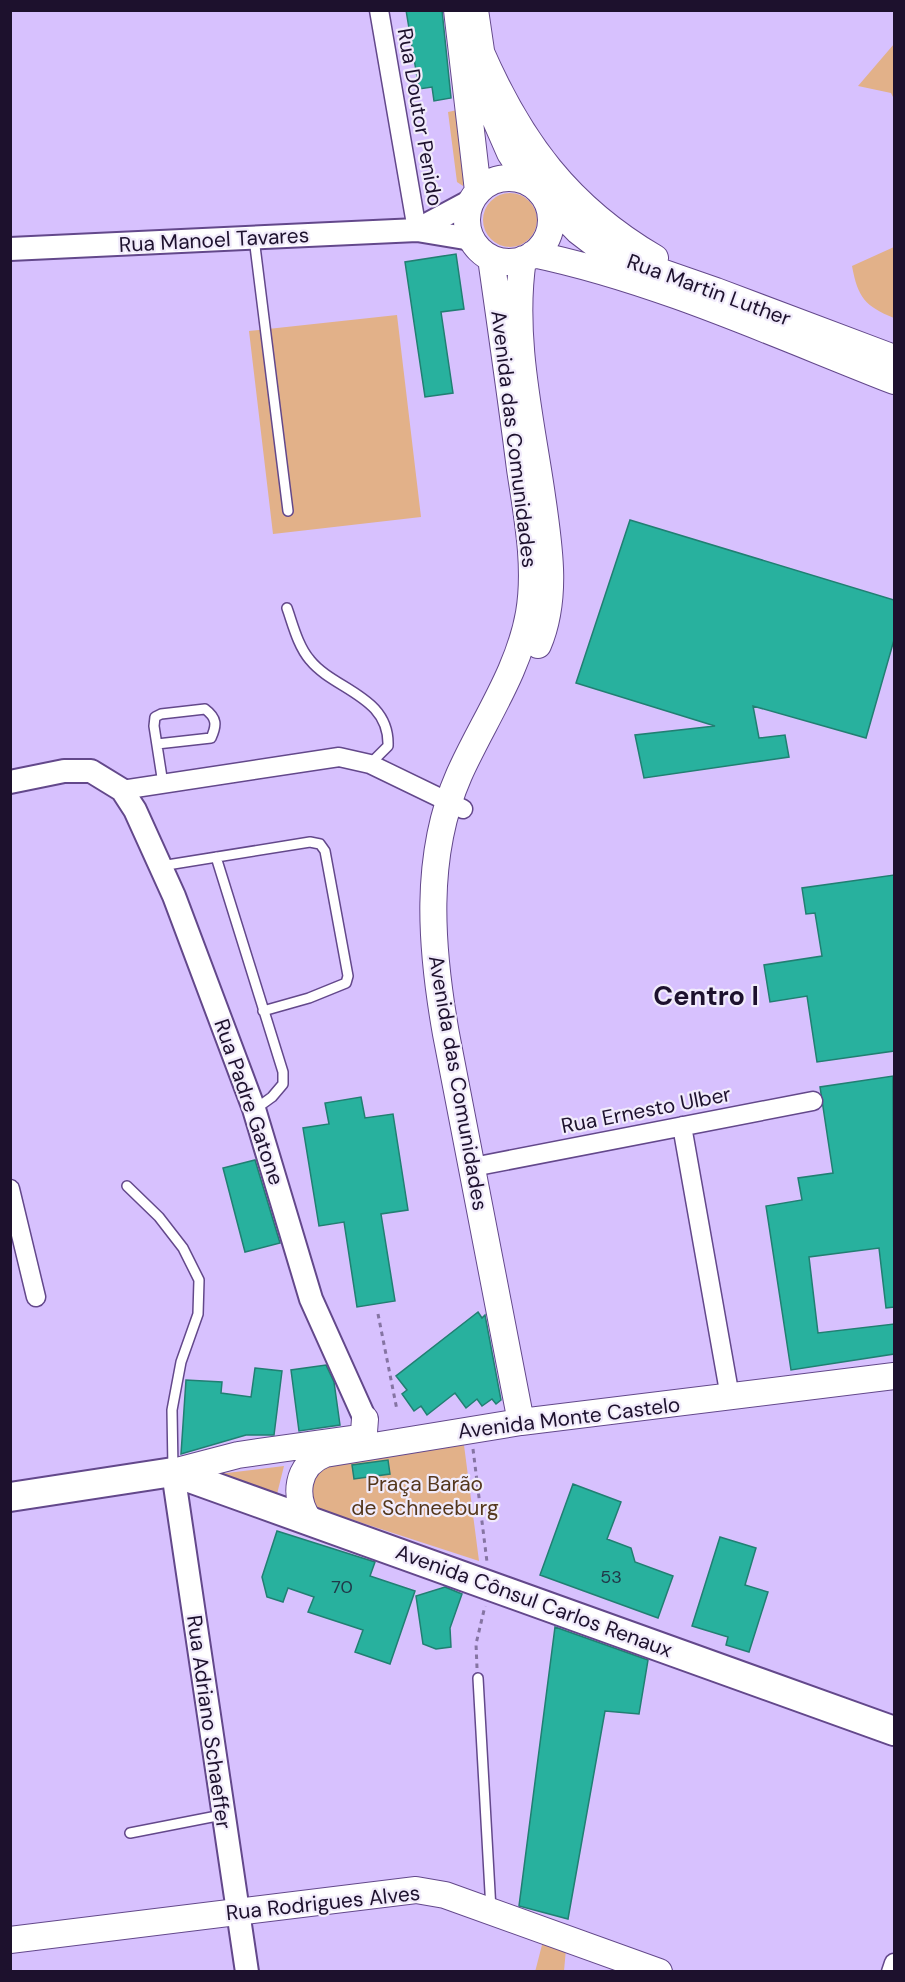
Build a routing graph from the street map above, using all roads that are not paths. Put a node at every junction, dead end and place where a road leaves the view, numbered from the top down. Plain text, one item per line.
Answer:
1 (379, 10) edge
2 (457, 10) edge
3 (475, 10) edge
4 (480, 50) junction
5 (535, 188) junction
6 (475, 196) junction
7 (417, 230) junction
8 (254, 238) junction
9 (471, 239) junction
10 (10, 249) edge
11 (528, 256) junction
12 (490, 258) junction
13 (716, 291) junction
14 (512, 348) junction
15 (894, 358) edge
16 (894, 381) edge
17 (288, 512) dead end
18 (287, 609) dead end
19 (157, 744) junction
20 (370, 764) junction
21 (10, 782) edge
22 (163, 784) junction
23 (122, 790) junction
24 (455, 806) junction
25 (216, 857) junction
26 (161, 866) junction
27 (263, 1011) junction
28 (813, 1101) dead end
29 (254, 1110) junction
30 (682, 1126) junction
31 (480, 1166) junction
32 (127, 1186) dead end
33 (10, 1190) edge
34 (36, 1297) dead end
35 (894, 1376) edge
36 (730, 1397) junction
37 (365, 1419) junction
38 (529, 1421) junction
39 (467, 1430) junction
40 (173, 1472) junction
41 (10, 1497) edge
42 (309, 1520) junction
43 (478, 1678) road end
44 (894, 1731) edge
45 (222, 1815) junction
46 (130, 1833) dead end
47 (491, 1910) junction
48 (237, 1912) junction
49 (10, 1940) edge
50 (894, 1963) edge
51 (247, 1971) edge
52 (659, 1971) edge
53 (891, 1971) edge

1 - 7 street, Rua Doutor Penido
2 - 6 main road
3 - 4 main road
4 - 5 main road
4 - 13 main road
5 - 6 main road
5 - 11 main road
5 - 13 main road, Rua Martin Luther
6 - 7 street, Rua Manoel Tavares
6 - 9 main road
7 - 8 street, Rua Manoel Tavares
7 - 9 street, Rua Manoel Tavares
8 - 10 street, Rua Manoel Tavares
8 - 17 lane
9 - 12 main road
11 - 12 main road
11 - 14 main road, Avenida das Comunidades
11 - 16 main road, Rua Martin Luther
12 - 14 main road, Avenida das Comunidades
13 - 15 main road, Rua Martin Luther
14 - 24 main road, Avenida das Comunidades
18 - 20 lane
19 - 19 lane
19 - 22 lane
20 - 22 street
20 - 24 street
21 - 23 street
22 - 23 street
23 - 26 street, Rua Padre Gatone
24 - 31 main road, Avenida das Comunidades
25 - 26 lane
25 - 27 lane
25 - 27 lane
26 - 29 street, Rua Padre Gatone
27 - 29 lane
28 - 30 street, Rua Ernesto Ulber
29 - 37 street, Rua Padre Gatone
30 - 31 street, Rua Ernesto Ulber
30 - 36 street
31 - 38 main road, Avenida das Comunidades
32 - 40 lane
33 - 34 street
35 - 36 main road, Avenida Monte Castelo
36 - 38 main road, Avenida Monte Castelo
37 - 39 main road
37 - 40 main road
38 - 39 main road, Avenida Monte Castelo
39 - 42 main road, Avenida Monte Castelo
40 - 41 main road
40 - 42 main road, Avenida Cônsul Carlos Renaux
40 - 45 street, Rua Adriano Schaeffer
42 - 44 main road, Avenida Cônsul Carlos Renaux
43 - 47 lane
45 - 46 lane
45 - 48 street, Rua Adriano Schaeffer
47 - 48 main road, Rua Rodrigues Alves
47 - 52 main road, Rua Rodrigues Alves
48 - 49 main road, Rua Rodrigues Alves
48 - 51 street, Rua Adriano Schaeffer
50 - 53 street

